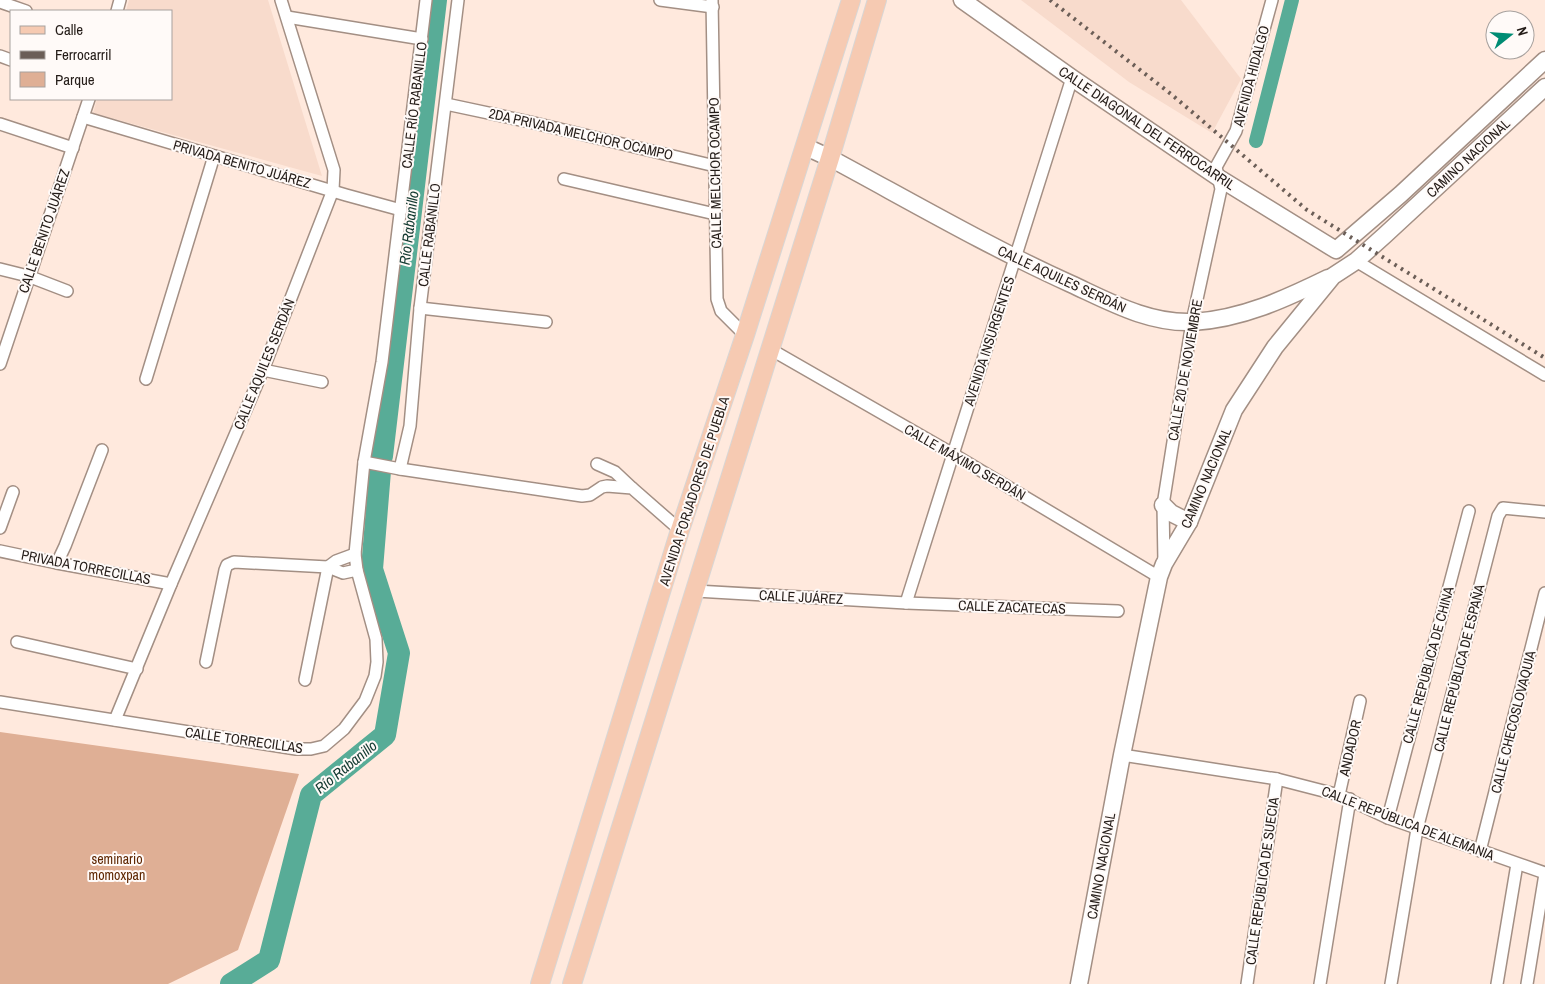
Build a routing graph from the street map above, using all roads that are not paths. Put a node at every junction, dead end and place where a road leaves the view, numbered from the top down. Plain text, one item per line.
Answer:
1 (281, 0) edge
2 (426, 0) edge
3 (458, 0) edge
4 (660, 0) edge
5 (851, 0) edge
6 (877, 0) edge
7 (962, 0) edge
8 (1272, 0) edge
9 (0, 2) edge
10 (712, 4) edge
11 (23, 10) edge
12 (287, 17) junction
13 (422, 39) junction
14 (1545, 60) edge
15 (1072, 78) junction
16 (1545, 87) edge
17 (88, 100) edge
18 (446, 104) junction
19 (83, 117) junction
20 (0, 124) edge
21 (806, 147) junction
22 (73, 148) junction
23 (214, 156) junction
24 (830, 158) junction
25 (715, 166) junction
26 (1219, 178) junction
27 (564, 179) dead end
28 (333, 190) junction
29 (401, 210) junction
30 (715, 214) junction
31 (1336, 250) joint
32 (1016, 259) junction
33 (1356, 261) junction
34 (0, 268) edge
35 (28, 276) junction
36 (1333, 276) junction
37 (67, 292) dead end
38 (420, 308) junction
39 (546, 322) dead end
40 (1192, 322) junction
41 (745, 335) junction
42 (770, 349) junction
43 (0, 362) edge
44 (382, 362) joint
45 (263, 370) junction
46 (1545, 375) edge
47 (146, 379) dead end
48 (322, 382) dead end
49 (102, 450) dead end
50 (953, 454) junction
51 (364, 462) junction
52 (597, 464) dead end
53 (400, 469) junction
54 (632, 488) junction
55 (13, 492) dead end
56 (1163, 505) junction
57 (1469, 511) dead end
58 (1545, 512) edge
59 (1189, 522) junction
60 (0, 528) edge
61 (680, 530) junction
62 (0, 551) edge
63 (355, 554) junction
64 (57, 563) junction
65 (328, 568) junction
66 (357, 570) junction
67 (1162, 571) junction
68 (171, 584) junction
69 (696, 592) junction
70 (1545, 593) edge
71 (906, 603) junction
72 (1118, 611) dead end
73 (18, 642) dead end
74 (206, 662) dead end
75 (136, 669) junction
76 (305, 680) dead end
77 (1360, 701) dead end
78 (0, 702) edge
79 (116, 720) junction
80 (1122, 755) junction
81 (1277, 779) junction
82 (1344, 797) junction
83 (1388, 818) junction
84 (1417, 829) junction
85 (1480, 851) junction
86 (1517, 864) junction
87 (1545, 874) edge
88 (540, 984) edge
89 (572, 984) edge
90 (1079, 984) edge
91 (1248, 984) edge
92 (1320, 984) edge
93 (1391, 984) edge
94 (1497, 984) edge
95 (1527, 984) edge

1 - 12 street, CALLE AQUILES SERDÁN
2 - 13 street, CALLE RÍO RABANILLO
3 - 18 street, CALLE RABANILLO
4 - 10 street
5 - 21 main road, AVENIDA FORJADORES DE PUEBLA
6 - 24 main road
7 - 15 main road, CALLE DIAGONAL DEL FERROCARRIL
8 - 26 street, AVENIDA HIDALGO
9 - 11 street
10 - 25 street, CALLE MELCHOR OCAMPO
12 - 13 street
12 - 28 street, CALLE AQUILES SERDÁN
13 - 29 street, CALLE RÍO RABANILLO
14 - 31 main road, CAMINO NACIONAL
15 - 26 main road, CALLE DIAGONAL DEL FERROCARRIL
15 - 32 street, AVENIDA INSURGENTES
16 - 33 main road, CAMINO NACIONAL
17 - 19 street, CALLE BENITO JUÁREZ
18 - 25 street, 2DA PRIVADA MELCHOR OCAMPO
18 - 38 street, CALLE RABANILLO
19 - 22 street, CALLE BENITO JUÁREZ
19 - 23 street, PRIVADA BENITO JUÁREZ
20 - 22 street
21 - 24 main road, CALLE AQUILES SERDÁN
21 - 41 main road, AVENIDA FORJADORES DE PUEBLA
22 - 35 street, CALLE BENITO JUÁREZ
23 - 28 street, PRIVADA BENITO JUÁREZ
23 - 47 street
24 - 32 main road, CALLE AQUILES SERDÁN
24 - 42 main road
25 - 30 street, CALLE MELCHOR OCAMPO
26 - 31 main road, CALLE DIAGONAL DEL FERROCARRIL
26 - 40 street, CALLE 20 DE NOVIEMBRE
27 - 30 street
28 - 29 street, PRIVADA BENITO JUÁREZ
28 - 45 street, CALLE AQUILES SERDÁN
29 - 44 street, CALLE RÍO RABANILLO
30 - 41 street, CALLE MELCHOR OCAMPO
32 - 40 main road, CALLE AQUILES SERDÁN
32 - 50 street, AVENIDA INSURGENTES
33 - 36 main road, CAMINO NACIONAL
33 - 46 street
34 - 35 street
35 - 37 street
35 - 43 street, CALLE BENITO JUÁREZ
36 - 40 main road, CALLE AQUILES SERDÁN
36 - 59 main road, CAMINO NACIONAL
38 - 39 street
38 - 53 street, CALLE RABANILLO
40 - 56 street, CALLE 20 DE NOVIEMBRE
41 - 61 main road, AVENIDA FORJADORES DE PUEBLA
42 - 50 street, CALLE MÁXIMO SERDÁN
42 - 69 main road
44 - 51 street, CALLE TORRECILLAS
45 - 48 street
45 - 68 street, CALLE AQUILES SERDÁN
49 - 64 street
50 - 67 street, CALLE MÁXIMO SERDÁN
50 - 71 street, AVENIDA INSURGENTES
51 - 53 street
51 - 63 street, CALLE TORRECILLAS
52 - 54 street
53 - 54 street
54 - 61 street
55 - 60 street
56 - 59 main road
56 - 67 street, CALLE 20 DE NOVIEMBRE
57 - 83 street, CALLE REPÚBLICA DE CHINA
58 - 84 street, CALLE REPÚBLICA DE ESPAÑA
59 - 67 main road, CAMINO NACIONAL
61 - 88 main road, AVENIDA FORJADORES DE PUEBLA
62 - 64 street, PRIVADA TORRECILLAS
63 - 65 street
63 - 66 street, CALLE TORRECILLAS
64 - 68 street, PRIVADA TORRECILLAS
65 - 66 street
65 - 74 street
65 - 76 street
66 - 79 street, CALLE TORRECILLAS
67 - 80 main road, CAMINO NACIONAL
68 - 75 street, CALLE AQUILES SERDÁN
69 - 71 street, CALLE JUÁREZ
69 - 89 main road
70 - 85 street, CALLE CHECOSLOVAQUIA
71 - 72 street, CALLE ZACATECAS
73 - 75 street
75 - 79 street, CALLE AQUILES SERDÁN
77 - 82 street, ANDADOR
78 - 79 street, CALLE TORRECILLAS
80 - 81 street, CALLE REPÚBLICA DE ALEMANIA
80 - 90 main road, CAMINO NACIONAL
81 - 82 street, CALLE REPÚBLICA DE ALEMANIA
81 - 91 street, CALLE REPÚBLICA DE SUECIA
82 - 83 street, CALLE REPÚBLICA DE ALEMANIA
82 - 92 street, ANDADOR
83 - 84 street, CALLE REPÚBLICA DE ALEMANIA
84 - 85 street, CALLE REPÚBLICA DE ALEMANIA
84 - 93 street, CALLE REPÚBLICA DE ESPAÑA
85 - 86 street, CALLE REPÚBLICA DE ALEMANIA
86 - 87 street, CALLE REPÚBLICA DE ALEMANIA
86 - 94 street
87 - 95 street

